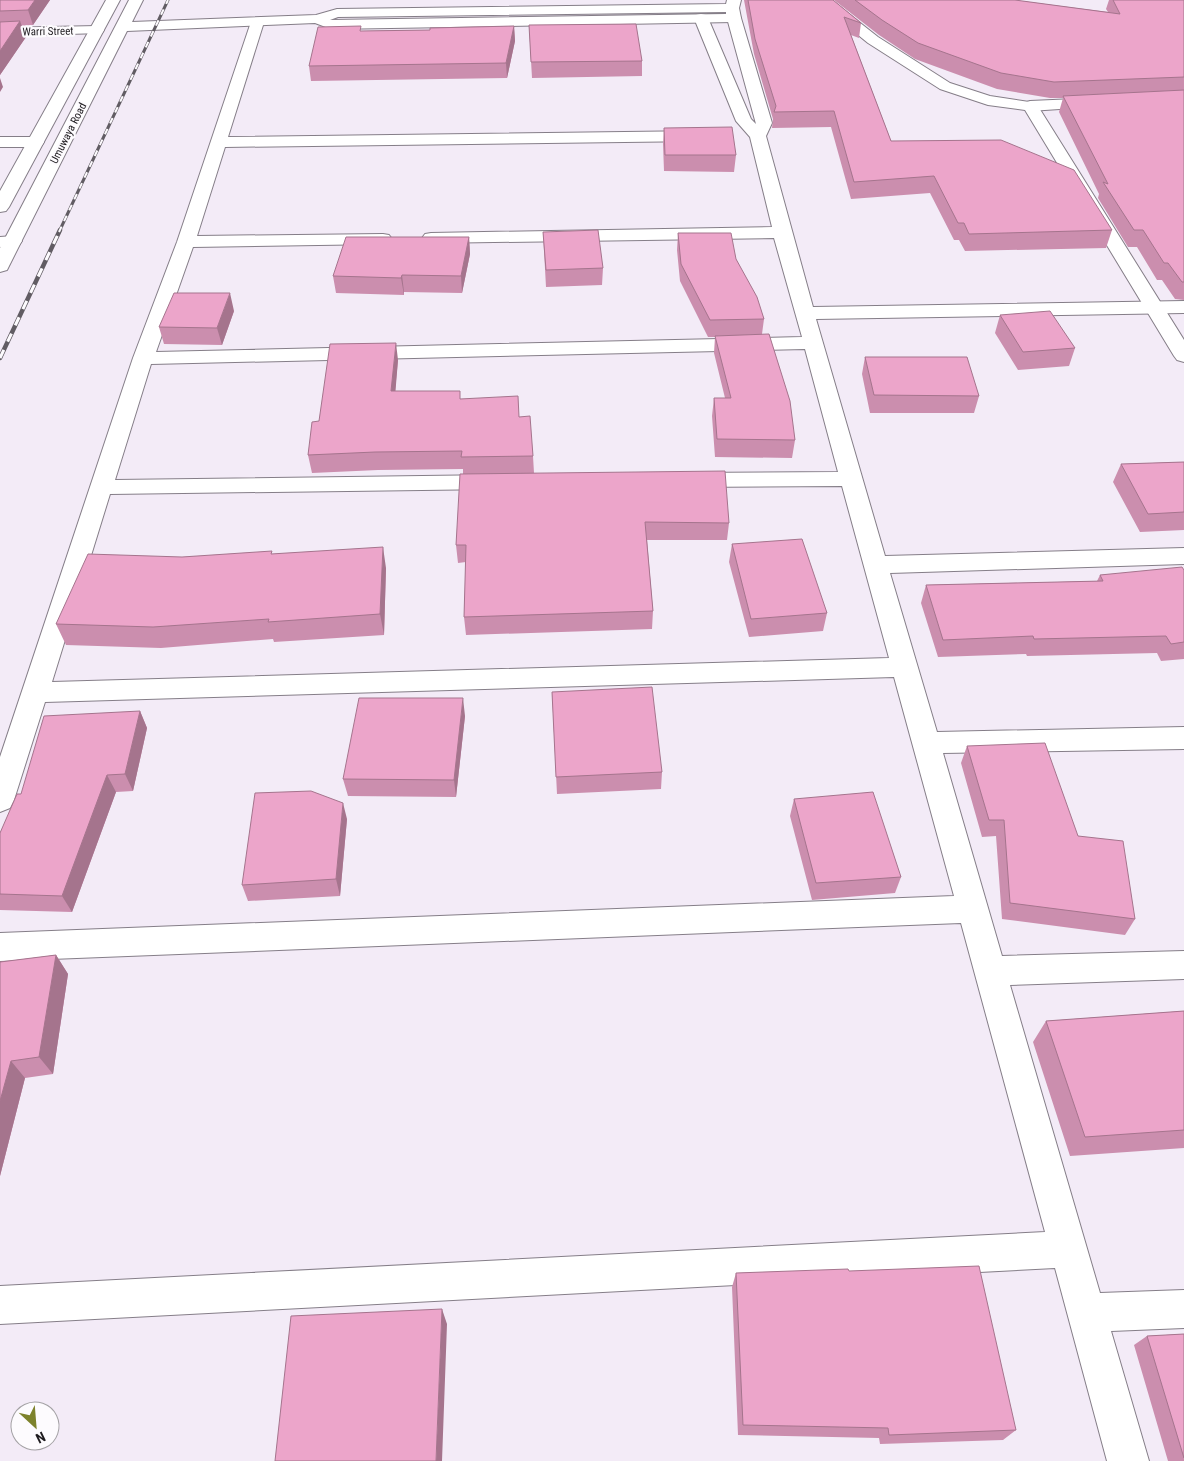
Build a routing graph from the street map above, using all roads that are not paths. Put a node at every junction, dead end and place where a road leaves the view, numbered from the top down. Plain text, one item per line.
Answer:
1 (113, 0) edge
2 (136, 0) edge
3 (643, 0) edge
4 (822, 0) edge
5 (702, 9) edge
6 (733, 9) edge
7 (607, 11) junction
8 (317, 19) junction
9 (257, 22) junction
10 (122, 27) junction
11 (97, 30) junction
12 (0, 32) edge
13 (1117, 102) edge
14 (1030, 106) junction
15 (718, 136) edge
16 (748, 136) junction
17 (0, 142) edge
18 (36, 142) junction
19 (220, 142) junction
20 (0, 207) edge
21 (782, 232) junction
22 (6, 242) edge
23 (186, 242) junction
24 (0, 266) edge
25 (1154, 308) junction
26 (1184, 308) edge
27 (804, 313) junction
28 (813, 343) junction
29 (1184, 356) edge
30 (143, 358) junction
31 (851, 479) junction
32 (671, 480) edge
33 (522, 482) edge
34 (102, 487) junction
35 (1184, 556) edge
36 (875, 565) junction
37 (904, 667) junction
38 (36, 692) junction
39 (1184, 738) edge
40 (926, 744) junction
41 (0, 800) edge
42 (972, 909) junction
43 (0, 947) edge
44 (1184, 965) edge
45 (989, 970) junction
46 (1068, 1249) junction
47 (0, 1305) edge
48 (1184, 1309) edge
49 (1086, 1313) junction
50 (1128, 1461) edge

1 - 11 street, Umuwaya Road
2 - 10 street, Umuwaya Road
3 - 7 street
4 - 14 street
5 - 6 street
5 - 7 street
5 - 8 street
5 - 16 street
6 - 16 street
7 - 8 street
8 - 9 street
9 - 10 street
9 - 19 street
10 - 22 street, Umuwaya Road
11 - 12 street, Warri Street
11 - 18 street, Umuwaya Road
13 - 14 street
14 - 25 street
15 - 19 street
16 - 21 street
17 - 18 street
18 - 20 street, Umuwaya Road
19 - 23 street
21 - 23 street
21 - 27 street
22 - 24 street, Umuwaya Road
23 - 30 street
25 - 26 street
25 - 27 street
25 - 29 street
27 - 28 street
28 - 30 street
28 - 31 street
30 - 34 street
31 - 32 street
31 - 36 street
33 - 34 street
34 - 38 street
35 - 36 street
36 - 37 street
37 - 38 street
37 - 40 street
38 - 41 street
39 - 40 street
40 - 42 street
42 - 43 street
42 - 45 street
44 - 45 street
45 - 46 street
46 - 47 street
46 - 49 street
48 - 49 street
49 - 50 street

